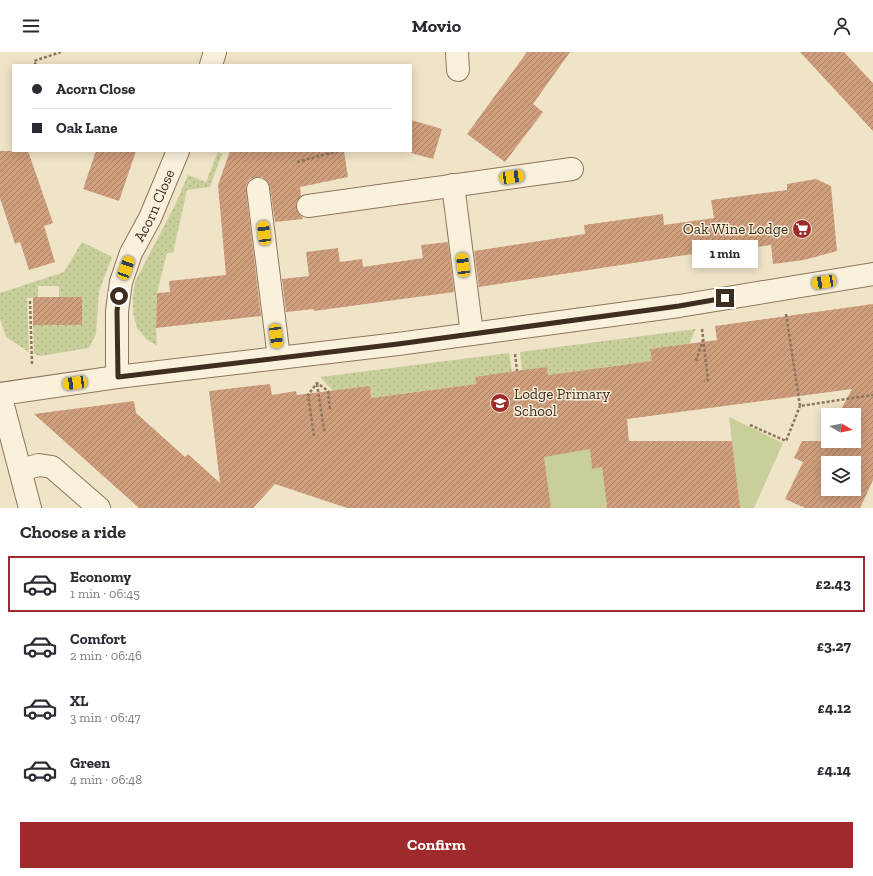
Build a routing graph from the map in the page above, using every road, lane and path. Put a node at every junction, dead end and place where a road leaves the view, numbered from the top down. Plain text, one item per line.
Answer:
1 (61, 52) edge
2 (216, 52) edge
3 (36, 64) edge
4 (211, 64) edge
5 (178, 152) edge
6 (334, 152) edge
7 (297, 162) dead end
8 (572, 169) dead end
9 (453, 185) junction
10 (258, 189) dead end
11 (308, 206) dead end
12 (873, 274) edge
13 (30, 300) dead end
14 (786, 312) dead end
15 (701, 324) dead end
16 (472, 334) junction
17 (703, 340) junction
18 (514, 348) dead end
19 (279, 358) junction
20 (696, 361) dead end
21 (32, 365) dead end
22 (517, 371) dead end
23 (118, 377) junction
24 (316, 378) dead end
25 (704, 381) dead end
26 (317, 383) junction
27 (0, 394) edge
28 (873, 395) edge
29 (800, 406) junction
30 (330, 410) dead end
31 (750, 425) dead end
32 (327, 430) dead end
33 (314, 436) dead end
34 (20, 470) junction
35 (30, 508) edge
36 (99, 508) edge

1 - 3 path
2 - 4 street
5 - 23 street, Acorn Close
6 - 7 path
8 - 9 street
9 - 11 street
9 - 16 street
10 - 19 street
12 - 16 street
13 - 21 path
14 - 29 path
15 - 17 path
16 - 19 street
17 - 20 path
17 - 25 path
18 - 22 path
19 - 23 street
23 - 27 street
24 - 26 path
26 - 30 path
26 - 32 path
26 - 33 path
27 - 34 street
28 - 29 path
29 - 31 path
34 - 35 street
34 - 36 street

